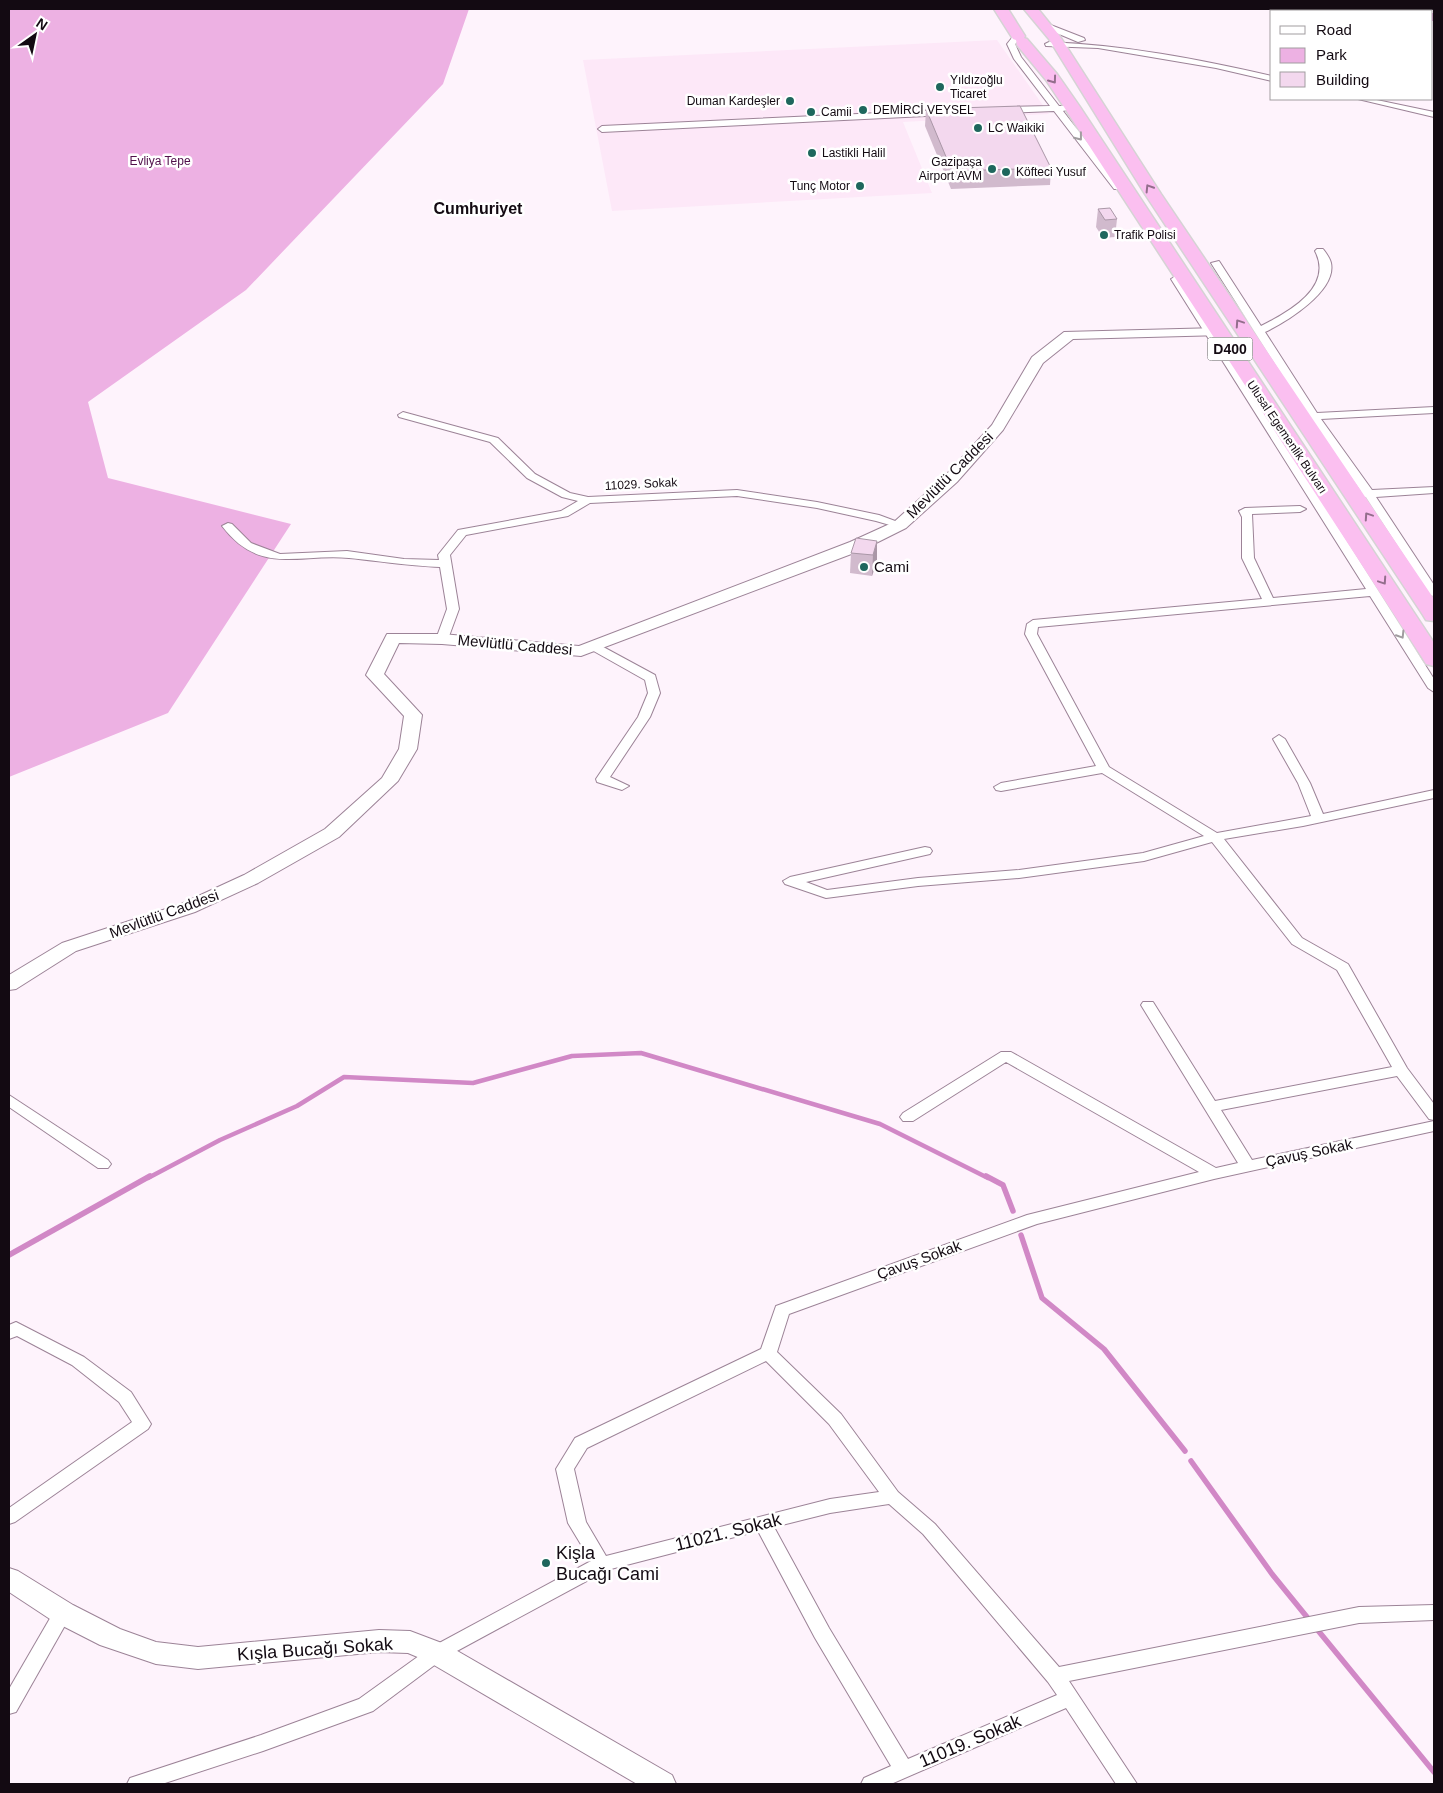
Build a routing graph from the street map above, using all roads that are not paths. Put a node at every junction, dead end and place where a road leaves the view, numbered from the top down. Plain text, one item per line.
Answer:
1 (1001, 9) edge
2 (1031, 9) edge
3 (1042, 24) junction
4 (1020, 39) junction
5 (1053, 41) junction
6 (1098, 46) junction
7 (1270, 79) edge
8 (1366, 100) edge
9 (1064, 108) junction
10 (997, 110) edge
11 (952, 113) edge
12 (1434, 115) edge
13 (602, 129) dead end
14 (1320, 251) dead end
15 (1216, 263) dead end
16 (1260, 331) junction
17 (1214, 332) junction
18 (1434, 410) edge
19 (403, 415) dead end
20 (1308, 417) junction
21 (1434, 490) edge
22 (1362, 494) junction
23 (588, 500) junction
24 (1300, 509) dead end
25 (900, 525) junction
26 (228, 526) dead end
27 (446, 564) junction
28 (1374, 592) junction
29 (1434, 593) edge
30 (1269, 602) junction
31 (1434, 615) edge
32 (442, 639) junction
33 (594, 646) junction
34 (1434, 659) edge
35 (1434, 688) edge
36 (1279, 739) dead end
37 (1104, 769) junction
38 (622, 786) dead end
39 (1001, 787) dead end
40 (1434, 794) edge
41 (1318, 818) junction
42 (1215, 837) junction
43 (925, 851) dead end
44 (9, 984) edge
45 (1148, 1006) dead end
46 (1401, 1070) junction
47 (9, 1100) edge
48 (1212, 1107) junction
49 (1434, 1115) edge
50 (908, 1117) dead end
51 (1434, 1126) edge
52 (102, 1164) dead end
53 (1248, 1167) junction
54 (1214, 1174) junction
55 (9, 1334) edge
56 (768, 1353) junction
57 (892, 1497) junction
58 (9, 1517) edge
59 (762, 1522) junction
60 (602, 1564) junction
61 (9, 1579) edge
62 (63, 1613) junction
63 (1434, 1613) edge
64 (437, 1653) junction
65 (1055, 1676) junction
66 (1070, 1698) junction
67 (9, 1706) edge
68 (904, 1770) junction
69 (137, 1784) edge
70 (662, 1784) edge
71 (871, 1784) edge
72 (1127, 1784) edge

1 - 4 highway, Ulusal Egemenlik Bulvarı / D400
2 - 3 highway, Ulusal Egemenlik Bulvarı / D400
3 - 5 highway, Ulusal Egemenlik Bulvarı / D400
3 - 6 street
4 - 5 highway
4 -> 9 highway, Ulusal Egemenlik Bulvarı / D400
5 - 6 street
20 -> 5 highway, Ulusal Egemenlik Bulvarı / D400
6 - 7 street
8 - 12 street
9 - 10 street
9 -> 17 highway, Ulusal Egemenlik Bulvarı / D400
11 - 13 street
14 - 16 street
15 - 16 street
16 - 20 street
17 - 25 street, Mevlütlü Caddesi
17 - 28 street
17 -> 34 highway, Ulusal Egemenlik Bulvarı / D400
18 - 20 street
19 - 23 street, 11029. Sokak
20 - 22 highway, Ulusal Egemenlik Bulvarı / D400
21 - 22 street
22 - 29 street
31 -> 22 highway, Ulusal Egemenlik Bulvarı / D400
23 - 25 street, 11029. Sokak
23 - 27 street
24 - 30 street
25 - 33 street, Mevlütlü Caddesi
26 - 27 street
27 - 32 street
28 - 30 street
28 -> 35 street
30 - 37 street
32 - 33 street, Mevlütlü Caddesi
32 - 44 street, Mevlütlü Caddesi
33 - 38 street
36 - 41 street
37 - 39 street
37 - 42 street
40 - 41 street
41 - 42 street
42 - 43 street
42 - 46 street
45 - 48 street
46 - 48 street
46 - 49 street
47 - 52 street
48 - 53 street
50 - 54 street
51 - 53 street, Çavuş Sokak
53 - 54 street, Çavuş Sokak
54 - 56 street, Çavuş Sokak
55 - 58 street
56 - 57 street
56 - 60 street
57 - 59 street, 11021. Sokak
57 - 65 street
59 - 60 street, 11021. Sokak
59 - 68 street
60 - 64 street, 11021. Sokak
61 - 62 street, Kışla Bucağı Sokak
62 - 64 street, Kışla Bucağı Sokak
62 - 67 street
63 - 65 street
64 - 69 street, 11021. Sokak
64 - 70 street, Kışla Bucağı Sokak
65 - 66 street
66 - 68 street, 11019. Sokak
66 - 72 street
68 - 71 street, 11019. Sokak

